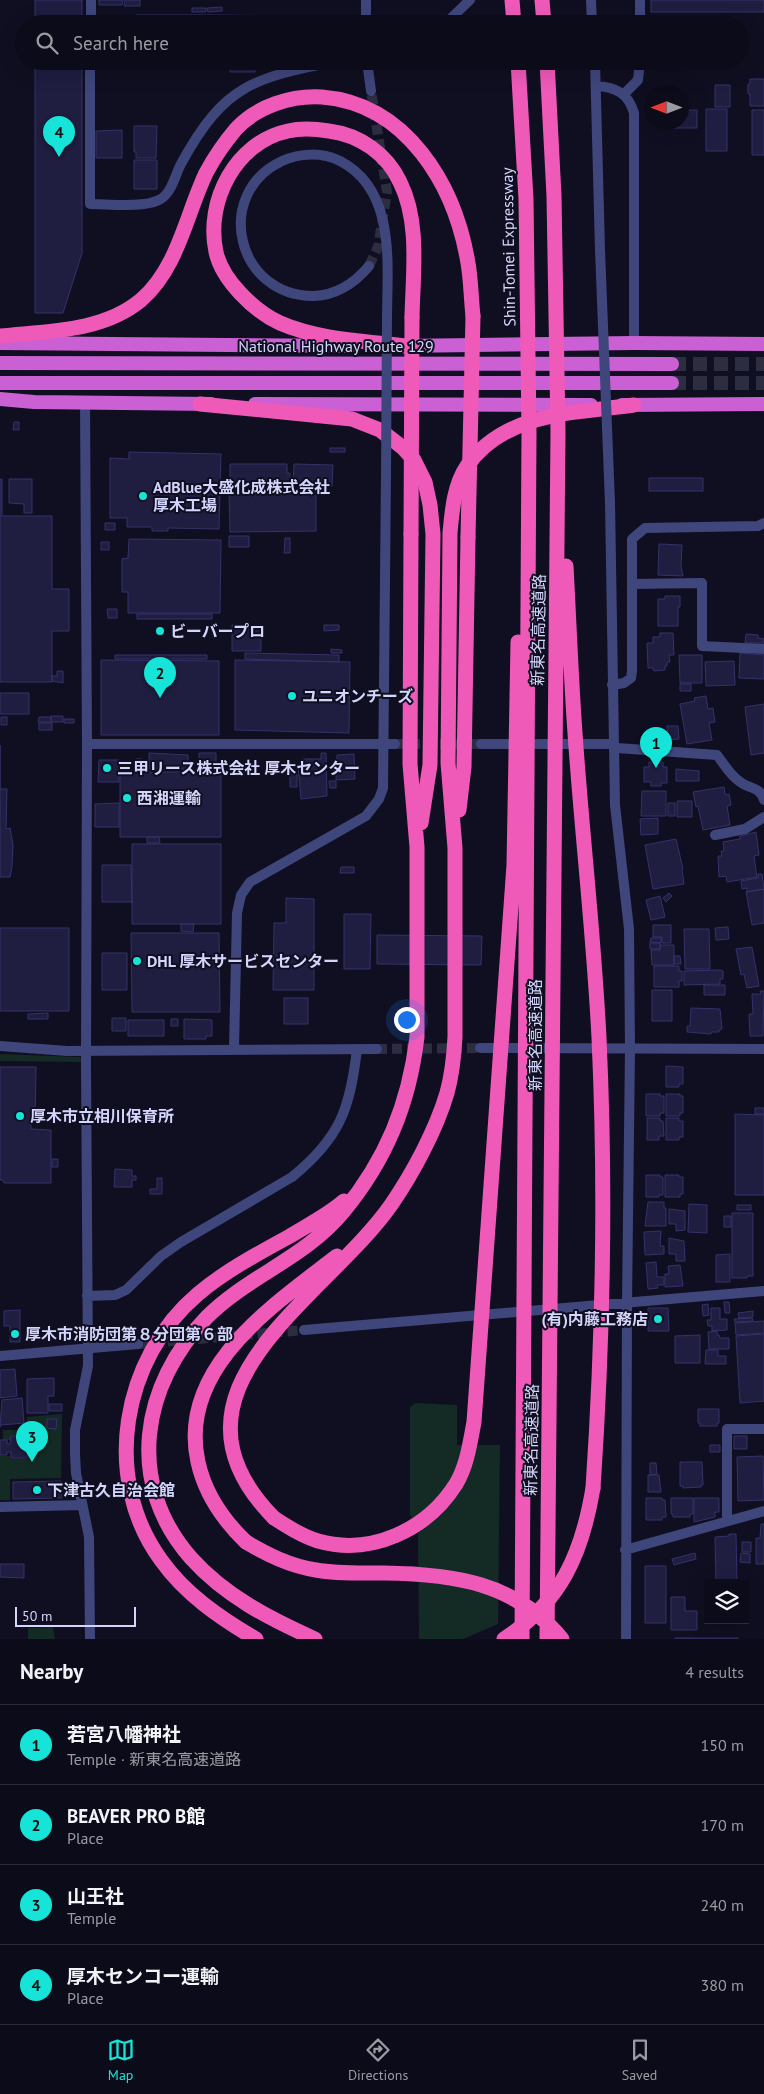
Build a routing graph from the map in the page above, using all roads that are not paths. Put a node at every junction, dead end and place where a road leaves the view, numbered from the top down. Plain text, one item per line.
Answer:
1 (91, 0) edge
2 (366, 0) edge
3 (470, 0) edge
4 (512, 0) edge
5 (542, 0) edge
6 (591, 0) edge
7 (640, 0) edge
8 (91, 15) edge
9 (366, 15) edge
10 (454, 15) edge
11 (513, 15) edge
12 (543, 15) edge
13 (592, 15) edge
14 (640, 15) edge
15 (90, 70) edge
16 (294, 70) edge
17 (368, 70) edge
18 (519, 70) edge
19 (547, 70) edge
20 (595, 70) edge
21 (639, 70) edge
22 (596, 86) junction
23 (370, 91) tunnel mouth
24 (624, 94) junction
25 (369, 266) tunnel mouth
26 (0, 336) edge
27 (0, 343) edge
28 (634, 343) junction
29 (764, 344) edge
30 (406, 346) junction
31 (0, 364) edge
32 (672, 364) tunnel mouth
33 (0, 383) edge
34 (672, 383) tunnel mouth
35 (0, 399) edge
36 (85, 402) junction
37 (200, 404) junction
38 (764, 404) edge
39 (634, 405) junction
40 (558, 432) junction
41 (529, 433) junction
42 (764, 524) edge
43 (632, 584) junction
44 (764, 649) edge
45 (612, 685) junction
46 (87, 744) junction
47 (389, 744) junction
48 (481, 744) tunnel mouth
49 (612, 744) junction
50 (764, 800) edge
51 (764, 818) edge
52 (715, 835) dead end
53 (417, 847) junction
54 (455, 848) junction
55 (0, 1046) edge
56 (480, 1048) tunnel mouth
57 (234, 1049) junction
58 (357, 1049) junction
59 (377, 1049) tunnel mouth
60 (630, 1049) junction
61 (764, 1049) edge
62 (86, 1050) junction
63 (365, 1182) junction
64 (370, 1231) junction
65 (764, 1290) edge
66 (87, 1296) junction
67 (627, 1302) junction
68 (304, 1330) tunnel mouth
69 (138, 1344) tunnel mouth
70 (87, 1347) junction
71 (0, 1356) edge
72 (764, 1429) edge
73 (82, 1505) junction
74 (0, 1507) edge
75 (764, 1511) edge
76 (727, 1522) junction
77 (625, 1550) junction
78 (90, 1639) edge
79 (256, 1639) edge
80 (315, 1639) edge
81 (504, 1639) edge
82 (522, 1639) edge
83 (547, 1639) edge
84 (562, 1639) edge
85 (626, 1639) edge

1 - 8 street
2 - 9 street
3 - 10 street
4 - 11 highway
5 - 12 highway
6 - 13 street
7 - 14 street
15 - 16 street
17 - 23 street
18 - 41 highway, Shin-Tomei Expressway, bridge
19 - 40 highway, bridge
20 - 22 street
21 - 24 street
22 - 24 street
22 - 45 street, bridge
24 - 28 street
25 - 47 street, bridge
26 - 54 highway, bridge
27 - 30 highway
28 - 29 highway
28 - 30 highway
30 - 53 highway, bridge
31 - 32 highway, National Highway Route 129
33 - 34 highway
35 - 36 highway
36 - 37 highway
36 - 46 street
37 - 39 highway
37 - 53 highway
38 - 39 highway
39 - 54 highway
40 - 81 highway, bridge
40 - 83 highway, 新東名高速道路, bridge
41 - 64 highway, bridge
41 - 82 highway, 新東名高速道路, bridge
42 - 43 street
43 - 44 street
43 - 45 street
45 - 49 street
46 - 47 street
46 - 62 street
47 - 57 street
48 - 49 street
49 - 50 street
49 - 60 street
51 - 52 street
53 - 63 highway
54 - 64 highway
55 - 62 street
56 - 60 street
57 - 58 street
57 - 62 street
58 - 59 street
58 - 66 street
60 - 61 street
60 - 67 street
62 - 66 street
63 - 79 highway
63 - 80 highway
64 - 84 highway, bridge
65 - 67 street
66 - 70 street
67 - 68 street
67 - 77 street
69 - 70 street
70 - 71 street
70 - 73 street
72 - 76 street
73 - 74 street
73 - 78 street
75 - 76 street
76 - 77 street
77 - 85 street

